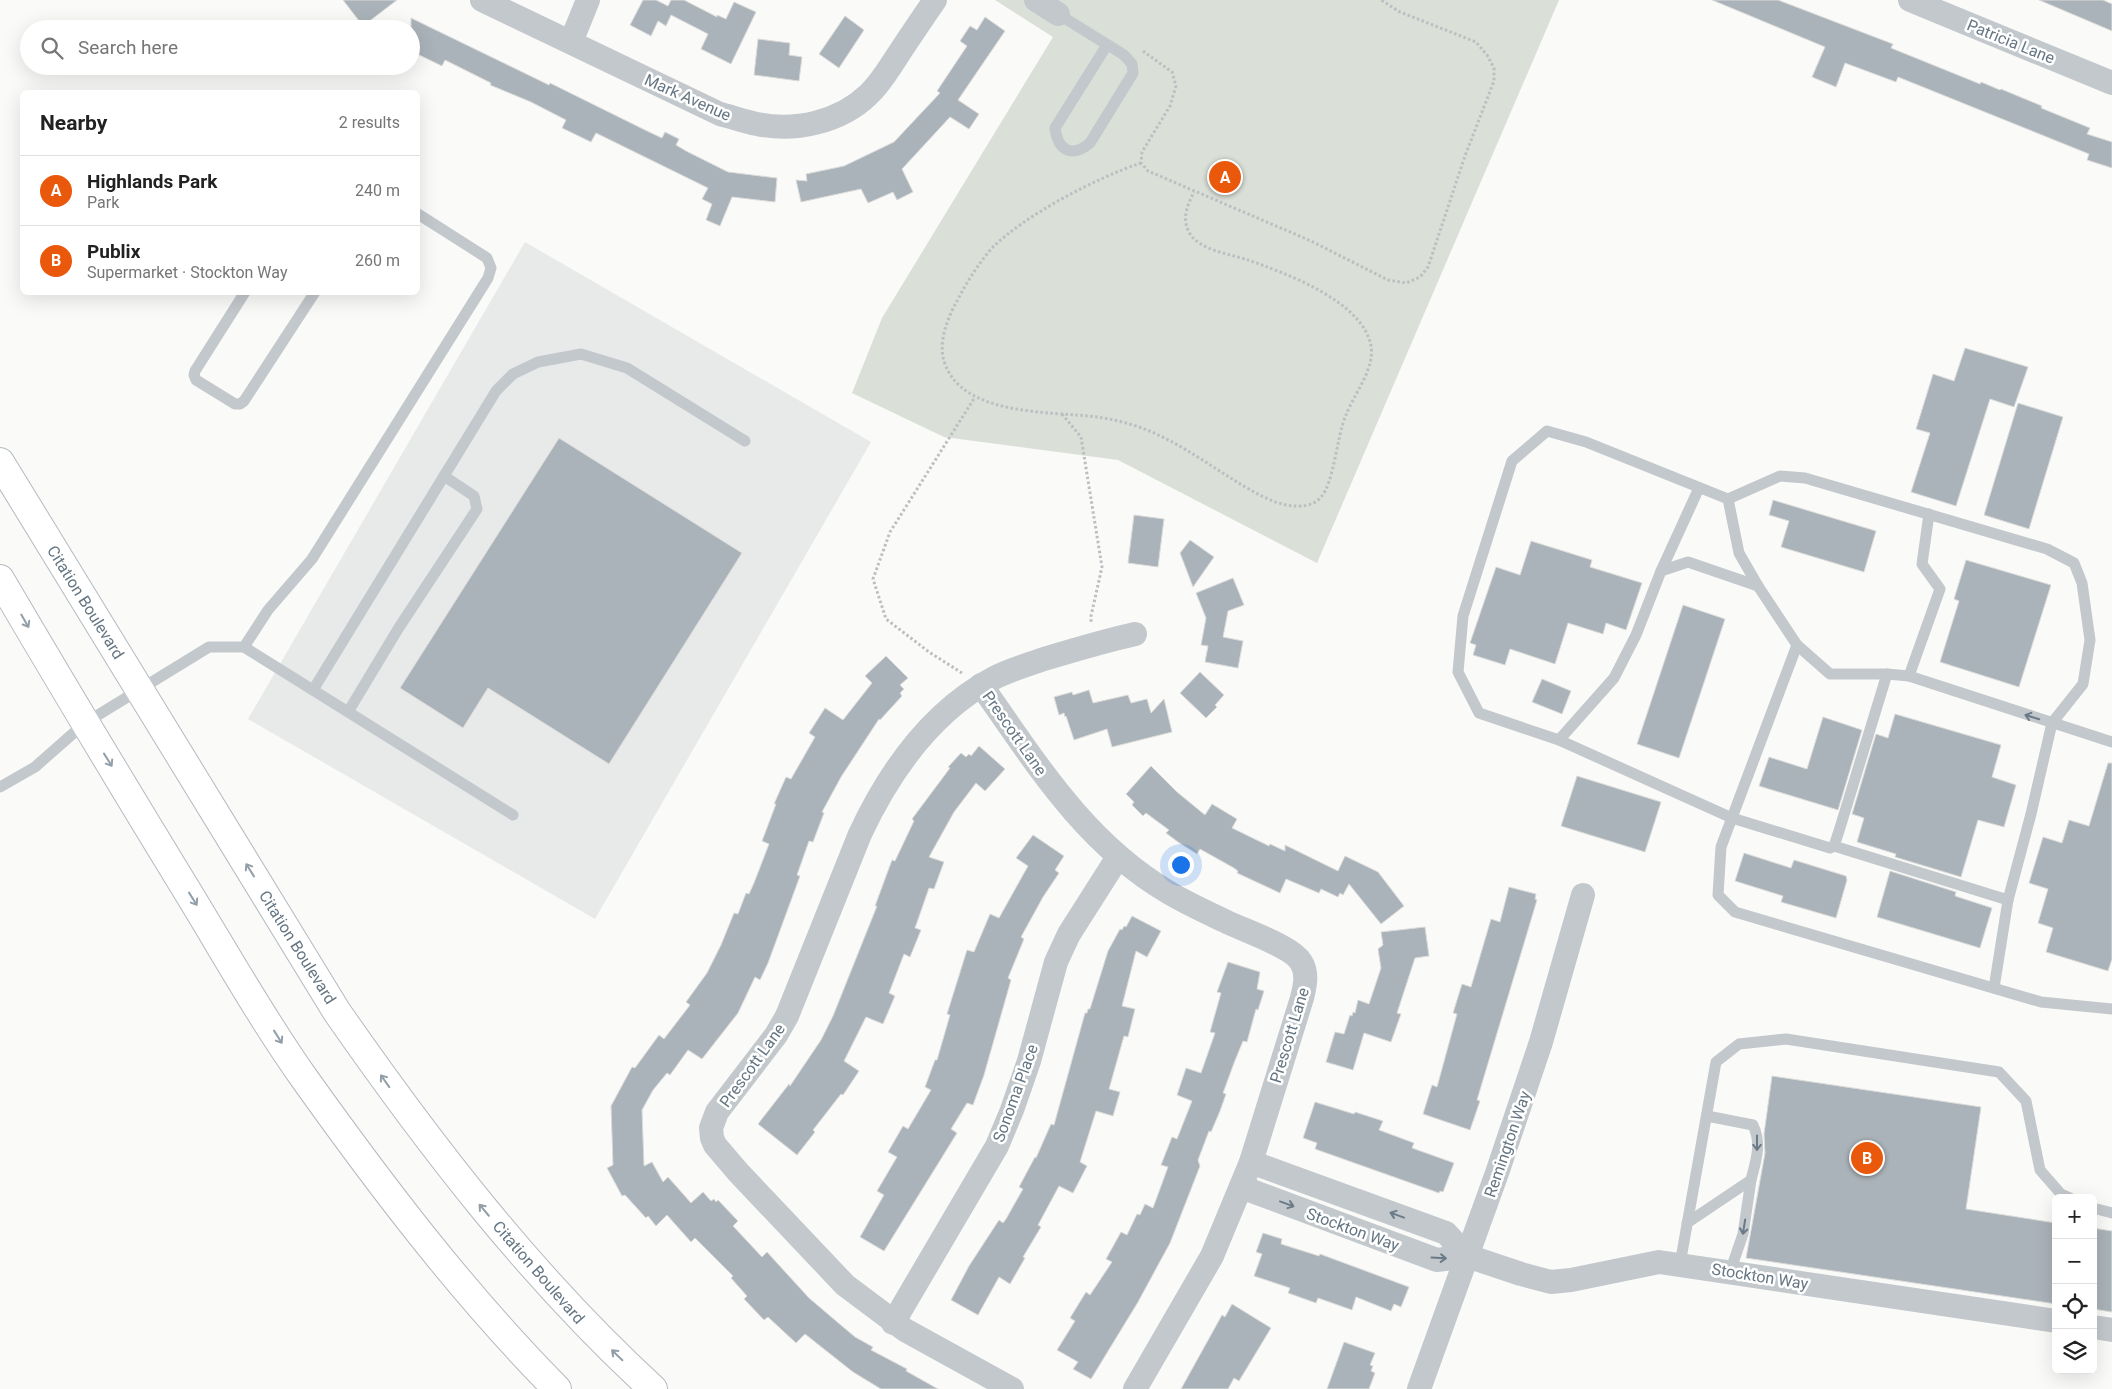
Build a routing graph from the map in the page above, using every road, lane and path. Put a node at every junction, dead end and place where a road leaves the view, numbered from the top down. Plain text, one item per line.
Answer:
1 (482, 0) edge
2 (588, 0) edge
3 (934, 0) edge
4 (1036, 0) edge
5 (1381, 0) edge
6 (1910, 0) edge
7 (1058, 14) joint
8 (571, 42) junction
9 (1107, 45) junction
10 (1141, 50) dead end
11 (2112, 83) edge
12 (1141, 163) junction
13 (1194, 192) junction
14 (420, 215) edge
15 (243, 295) edge
16 (313, 295) edge
17 (975, 397) junction
18 (1062, 414) junction
19 (745, 441) dead end
20 (0, 462) edge
21 (444, 476) junction
22 (1699, 488) junction
23 (1728, 499) junction
24 (1929, 514) junction
25 (1661, 571) junction
26 (0, 579) edge
27 (1758, 586) junction
28 (1135, 634) dead end
29 (1093, 643) junction
30 (1797, 645) junction
31 (244, 647) junction
32 (1887, 674) junction
33 (1909, 676) junction
34 (982, 686) junction
35 (140, 690) junction
36 (312, 690) junction
37 (348, 712) junction
38 (85, 723) junction
39 (2052, 723) junction
40 (1559, 740) junction
41 (2112, 742) edge
42 (0, 788) edge
43 (513, 815) dead end
44 (1732, 818) junction
45 (1834, 846) junction
46 (1118, 857) junction
47 (1583, 895) dead end
48 (2008, 900) junction
49 (1994, 988) junction
50 (2112, 1010) edge
51 (1706, 1116) junction
52 (1250, 1162) junction
53 (1751, 1180) junction
54 (1241, 1187) junction
55 (2061, 1194) edge
56 (2097, 1209) edge
57 (2112, 1212) edge
58 (1687, 1223) junction
59 (1467, 1256) junction
60 (1680, 1264) junction
61 (1730, 1272) junction
62 (2052, 1320) edge
63 (893, 1322) junction
64 (2097, 1328) edge
65 (2112, 1330) edge
66 (557, 1389) edge
67 (652, 1389) edge
68 (1012, 1389) edge
69 (1135, 1389) edge
70 (1419, 1389) edge

1 - 8 street, Mark Avenue
2 - 8 street
3 - 8 street, Mark Avenue
4 - 7 street
5 - 13 path
6 - 11 street, Patricia Lane
7 - 9 lane
9 - 9 lane
10 - 12 path
12 - 13 path
12 - 17 path
13 - 18 path
14 - 31 lane
15 - 16 lane
17 - 18 path
17 - 34 path
18 - 29 path
19 - 21 lane
20 - 35 main road, Citation Boulevard
21 - 36 lane
21 - 37 lane
22 - 23 lane
22 - 25 lane
22 - 40 lane
23 - 24 lane
23 - 27 lane
24 - 33 lane
24 - 39 lane
25 - 27 lane
25 - 40 lane
26 -> 38 main road
27 - 30 lane
28 - 29 street, Prescott Lane
29 - 34 street, Prescott Lane
30 - 32 lane
30 - 44 lane
31 - 35 lane
31 - 36 lane
32 - 33 lane
32 - 45 lane
39 -> 33 lane
34 - 46 street, Prescott Lane
34 - 63 street, Prescott Lane
35 - 38 lane
67 -> 35 main road, Citation Boulevard
36 - 37 lane
37 - 43 lane
38 - 42 lane
38 -> 66 main road
39 - 41 lane
39 - 48 lane
40 - 44 lane
44 - 45 lane
44 - 49 lane
45 - 48 lane
46 - 52 street, Prescott Lane
46 - 63 street, Sonoma Place
47 - 59 street, Remington Way
48 - 49 lane
49 - 50 lane
51 -> 53 lane
51 - 55 lane
51 - 58 lane
52 - 54 street, Prescott Lane
59 -> 52 street, Stockton Way
53 - 58 lane
53 -> 61 lane
54 -> 59 street, Stockton Way
54 - 69 street, Prescott Lane
56 - 57 lane
58 - 60 lane
59 - 60 street, Stockton Way
59 - 70 street, Remington Way
60 - 61 street, Stockton Way
61 - 62 street, Stockton Way
63 - 68 street, Prescott Lane
64 - 65 street

